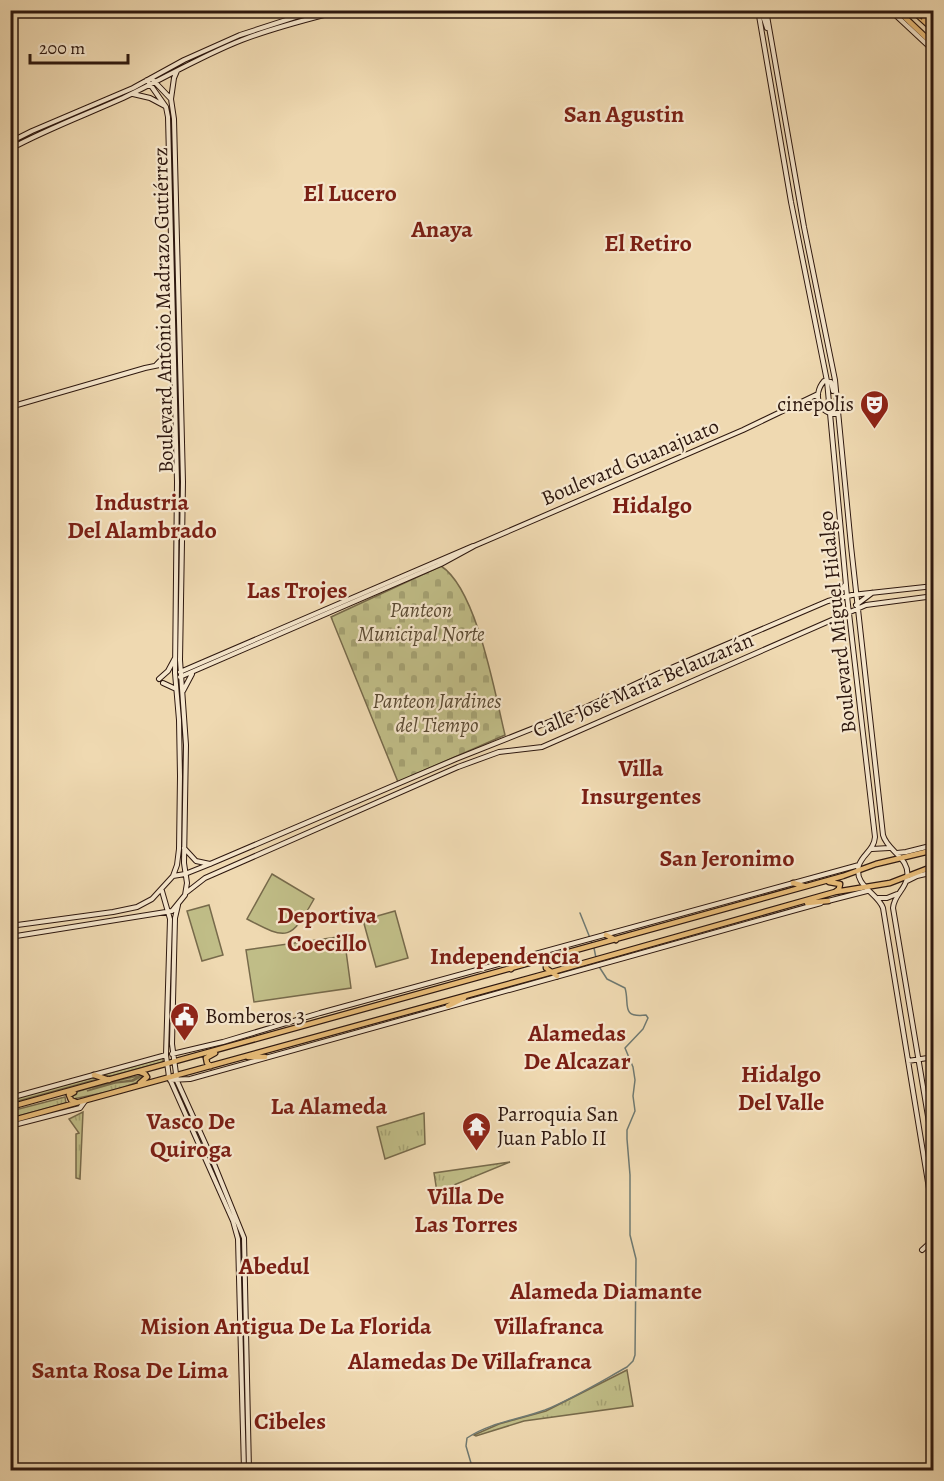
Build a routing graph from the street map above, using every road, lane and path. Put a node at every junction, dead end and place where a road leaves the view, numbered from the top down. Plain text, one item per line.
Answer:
1 (317, 10) edge
2 (343, 10) edge
3 (766, 10) edge
4 (890, 10) edge
5 (897, 10) edge
6 (915, 10) edge
7 (923, 10) edge
8 (758, 12) edge
9 (933, 20) edge
10 (931, 25) edge
11 (933, 30) edge
12 (770, 33) junction
13 (933, 45) edge
14 (933, 51) edge
15 (178, 69) junction
16 (151, 81) junction
17 (132, 93) junction
18 (171, 99) junction
19 (166, 107) junction
20 (10, 142) edge
21 (10, 149) edge
22 (173, 347) junction
23 (174, 362) junction
24 (155, 365) junction
25 (827, 381) junction
26 (818, 394) junction
27 (819, 402) junction
28 (798, 405) junction
29 (10, 407) edge
30 (838, 411) junction
31 (830, 414) junction
32 (846, 581) junction
33 (933, 586) edge
34 (872, 592) junction
35 (857, 594) junction
36 (847, 596) junction
37 (933, 596) edge
38 (835, 598) junction
39 (858, 606) junction
40 (849, 612) junction
41 (839, 617) junction
42 (851, 624) junction
43 (177, 659) junction
44 (194, 669) junction
45 (181, 674) junction
46 (175, 676) junction
47 (176, 689) junction
48 (183, 692) junction
49 (184, 847) junction
50 (248, 848) junction
51 (889, 848) junction
52 (872, 849) junction
53 (933, 849) edge
54 (916, 850) joint
55 (897, 853) junction
56 (252, 857) junction
57 (902, 858) junction
58 (210, 864) junction
59 (933, 865) edge
60 (859, 867) junction
61 (933, 872) edge
62 (184, 874) junction
63 (908, 875) junction
64 (173, 876) junction
65 (825, 881) junction
66 (906, 882) junction
67 (793, 884) junction
68 (807, 886) junction
69 (866, 889) junction
70 (162, 890) junction
71 (835, 892) junction
72 (897, 894) junction
73 (185, 895) junction
74 (878, 898) junction
75 (828, 901) junction
76 (798, 903) junction
77 (178, 904) junction
78 (168, 912) junction
79 (88, 916) junction
80 (88, 925) junction
81 (10, 926) edge
82 (606, 935) junction
83 (10, 937) edge
84 (616, 940) junction
85 (566, 954) junction
86 (523, 958) junction
87 (598, 962) junction
88 (530, 964) junction
89 (579, 964) junction
90 (511, 969) junction
91 (552, 972) junction
92 (567, 973) junction
93 (557, 976) junction
94 (529, 979) junction
95 (518, 981) junction
96 (525, 986) junction
97 (419, 987) junction
98 (482, 990) junction
99 (421, 993) junction
100 (393, 994) junction
101 (395, 1000) junction
102 (448, 1006) junction
103 (291, 1030) junction
104 (242, 1040) junction
105 (281, 1046) junction
106 (172, 1054) junction
107 (166, 1055) junction
108 (265, 1057) junction
109 (933, 1057) edge
110 (240, 1058) junction
111 (919, 1059) junction
112 (173, 1061) junction
113 (908, 1061) junction
114 (166, 1063) junction
115 (212, 1066) junction
116 (138, 1072) junction
117 (94, 1075) junction
118 (170, 1078) junction
119 (176, 1078) junction
120 (109, 1080) junction
121 (102, 1082) junction
122 (118, 1091) junction
123 (10, 1098) edge
124 (86, 1100) junction
125 (76, 1102) junction
126 (10, 1107) edge
127 (32, 1115) junction
128 (14, 1124) edge
129 (933, 1152) edge
130 (933, 1219) edge
131 (933, 1239) edge
132 (922, 1250) dead end
133 (244, 1470) edge
134 (249, 1470) edge

1 - 16 street
2 - 15 street
3 - 12 street, Boulevard Miguel Hidalgo
4 - 14 street
5 - 13 main road
6 - 10 main road
6 - 10 main road, bridge
7 - 9 street
8 - 12 street
8 - 25 street, Boulevard Miguel Hidalgo
10 - 11 main road
12 - 30 street, Boulevard Miguel Hidalgo
15 - 16 street
15 - 18 street, Boulevard Antônio Madrazo Gutiérrez
16 - 17 street
16 - 18 street
16 - 19 street
16 - 20 street
17 - 19 street
17 - 21 street
18 - 43 street, Boulevard Antônio Madrazo Gutiérrez
19 - 22 street, Boulevard Antônio Madrazo Gutiérrez
22 - 23 street, Boulevard Antônio Madrazo Gutiérrez
22 - 24 street
23 - 24 street
23 - 43 street, Boulevard Antônio Madrazo Gutiérrez
24 - 29 street
25 - 26 street, Boulevard Guanajuato
25 - 30 street
25 - 31 street, Boulevard Miguel Hidalgo
26 - 27 street
26 - 28 street, Boulevard Guanajuato
27 - 28 street, Boulevard Guanajuato
27 - 31 street
28 - 44 street, Boulevard Guanajuato
30 - 31 street
30 - 35 street, Boulevard Miguel Hidalgo
31 - 32 street, Boulevard Miguel Hidalgo
32 - 36 street, Boulevard Miguel Hidalgo
32 - 38 street
33 - 34 street
34 - 35 street
34 - 39 street
35 - 36 street
35 - 39 street, Boulevard Miguel Hidalgo
36 - 38 street
36 - 40 street, Boulevard Miguel Hidalgo
37 - 39 street
38 - 50 street
39 - 40 street, Calle José María Belauzarán
39 - 51 street, Boulevard Miguel Hidalgo
40 - 41 street, Calle José María Belauzarán
40 - 42 street, Boulevard Miguel Hidalgo
41 - 42 street
41 - 56 street, Calle José María Belauzarán
42 - 52 street, Boulevard Miguel Hidalgo
43 - 44 street
43 - 45 street, Boulevard Antônio Madrazo Gutiérrez
43 - 46 street, Boulevard Antônio Madrazo Gutiérrez
43 - 47 street
44 - 45 street, Boulevard Guanajuato
44 - 48 street
45 - 46 street, Boulevard Guanajuato
45 - 48 street, Boulevard Antônio Madrazo Gutiérrez
46 - 47 street, Boulevard Antônio Madrazo Gutiérrez
47 - 64 street, Boulevard Antônio Madrazo Gutiérrez
48 - 49 street, Boulevard Antônio Madrazo Gutiérrez
49 - 58 street
49 - 62 street, Boulevard Antônio Madrazo Gutiérrez
50 - 56 street
50 - 58 street
51 - 52 street
51 - 55 street
52 - 60 street
53 - 54 main road
53 - 57 main road
53 - 59 main road
54 - 55 street
55 - 57 street
56 - 73 street, Calle José María Belauzarán
57 - 60 main road
57 - 63 street
58 - 62 street
59 - 63 main road
60 - 65 main road
60 - 67 street
60 - 69 street
61 - 66 street
62 - 64 street
62 - 73 street, Boulevard Antônio Madrazo Gutiérrez
63 - 66 street
63 - 69 main road
64 - 70 street
65 - 68 main road
65 - 71 main road
66 - 72 street
67 - 68 main road
67 - 82 street
68 - 84 main road
69 - 71 main road
69 - 74 street
69 - 75 street
70 - 78 street
70 - 79 street
71 - 76 main road
72 - 74 street
72 - 111 street
73 - 77 street, Calle José María Belauzarán
74 - 113 street
75 - 76 main road
75 - 87 street
76 - 87 main road
77 - 78 street, Calle José María Belauzarán
77 - 106 street
78 - 80 street
78 - 107 street
79 - 80 street
79 - 81 street
80 - 83 street
82 - 84 main road
82 - 86 street
84 - 85 main road
85 - 88 main road
85 - 91 main road
86 - 90 main road
86 - 97 street
87 - 89 main road
87 - 92 street
88 - 90 main road
88 - 94 main road
89 - 91 main road
89 - 92 main road
90 - 99 main road
91 - 93 main road
91 - 94 main road
92 - 93 street
93 - 96 street
94 - 95 main road
95 - 96 main road
95 - 98 main road
96 - 102 street
97 - 99 street
97 - 100 street
98 - 102 main road
98 - 105 main road
99 - 101 main road
100 - 101 street
100 - 104 street
101 - 103 main road
102 - 108 street
103 - 104 main road
103 - 105 main road
104 - 106 street
104 - 112 main road
104 - 115 main road
105 - 110 main road
106 - 112 street
107 - 114 street
107 - 117 street
108 - 110 main road
108 - 119 street
109 - 111 street
110 - 115 main road
111 - 113 street
111 - 129 street
112 - 114 main road
112 - 119 street
113 - 130 street
114 - 116 main road
114 - 118 street
115 - 119 main road
116 - 120 main road
116 - 122 main road
117 - 120 main road
117 - 123 street
118 - 119 main road
118 - 122 main road
118 - 133 street
119 - 134 street
120 - 121 main road
121 - 125 main road
121 - 126 main road
122 - 124 main road
124 - 125 main road
124 - 128 street
125 - 127 main road
127 - 128 main road
127 - 128 main road
131 - 132 street

